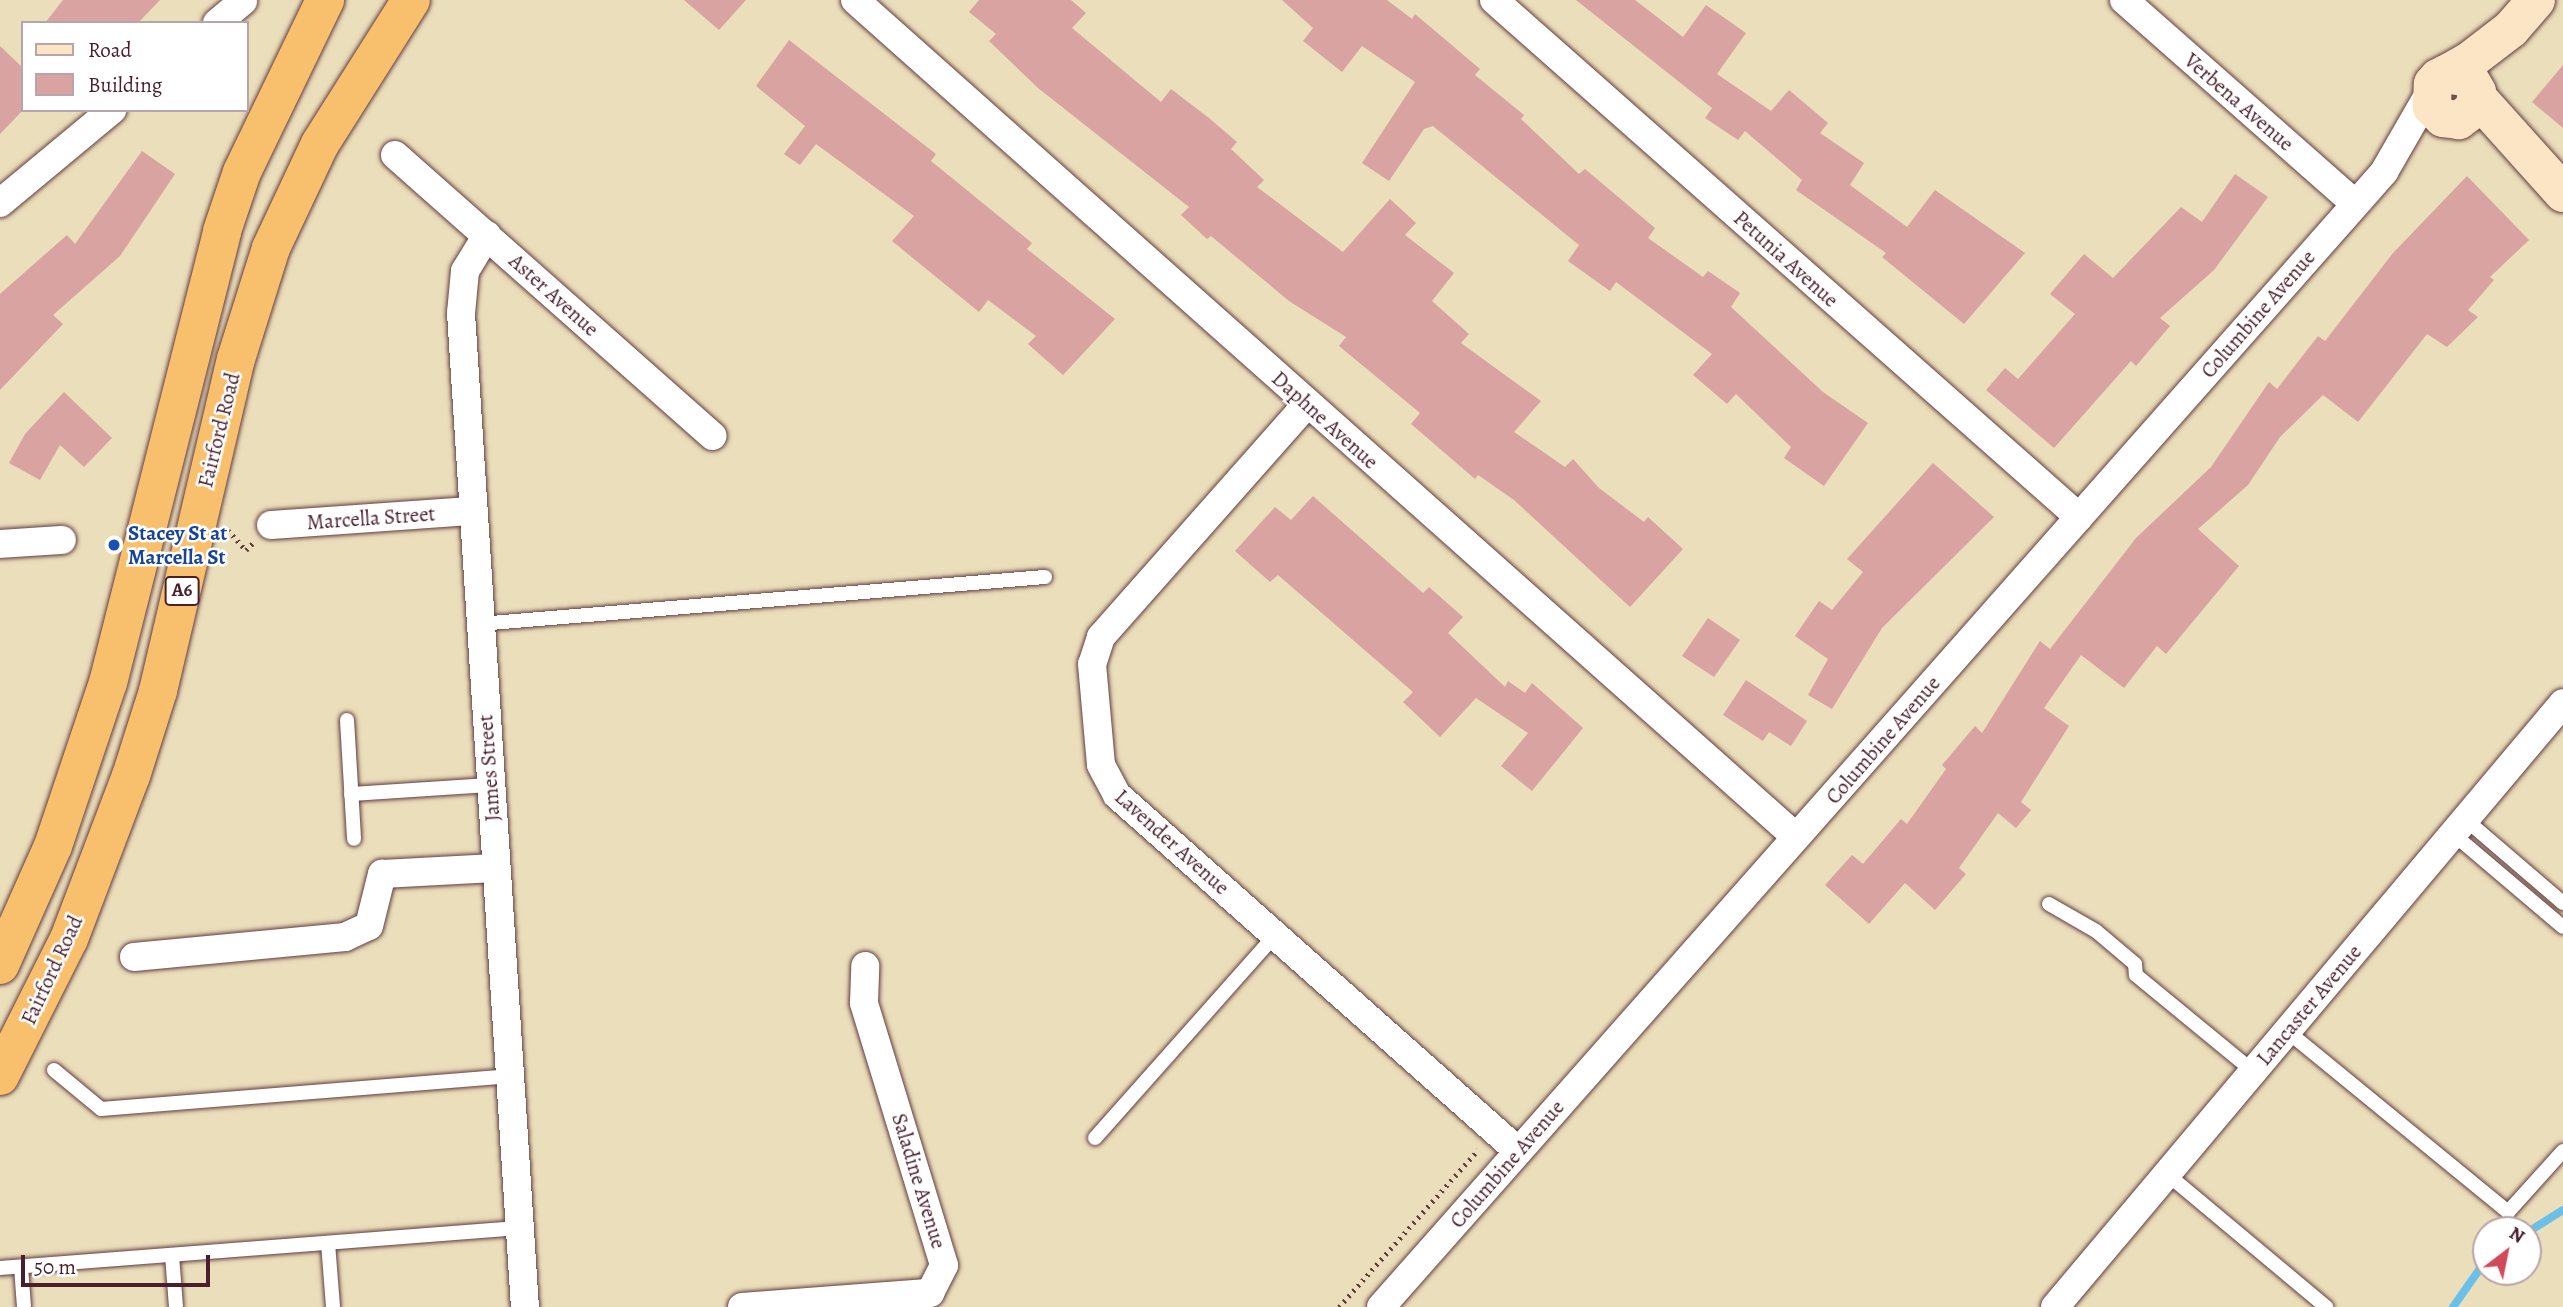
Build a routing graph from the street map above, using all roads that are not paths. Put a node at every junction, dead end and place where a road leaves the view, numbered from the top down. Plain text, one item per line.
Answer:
1 (325, 0) edge
2 (411, 0) edge
3 (855, 0) edge
4 (1494, 0) edge
5 (2124, 0) edge
6 (2536, 0) edge
7 (243, 1) edge
8 (220, 21) edge
9 (2455, 99) junction
10 (110, 112) edge
11 (395, 155) dead end
12 (2563, 193) edge
13 (0, 203) edge
14 (2355, 204) junction
15 (487, 235) junction
16 (1307, 404) junction
17 (713, 436) dead end
18 (471, 511) junction
19 (2078, 517) junction
20 (271, 525) road end
21 (62, 540) dead end
22 (0, 544) edge
23 (1045, 578) dead end
24 (479, 624) junction
25 (2563, 703) edge
26 (347, 720) dead end
27 (490, 785) junction
28 (351, 794) junction
29 (2458, 826) junction
30 (1796, 838) junction
31 (354, 839) dead end
32 (495, 868) junction
33 (2563, 903) edge
34 (2049, 904) dead end
35 (2563, 927) edge
36 (1275, 935) junction
37 (134, 957) dead end
38 (0, 965) edge
39 (865, 966) dead end
40 (2287, 1031) junction
41 (54, 1070) dead end
42 (2253, 1071) junction
43 (0, 1076) edge
44 (509, 1076) junction
45 (1095, 1138) dead end
46 (1518, 1151) junction
47 (2563, 1151) edge
48 (2166, 1173) junction
49 (519, 1228) junction
50 (328, 1243) junction
51 (173, 1255) junction
52 (21, 1267) junction
53 (0, 1268) edge
54 (24, 1307) edge
55 (176, 1307) edge
56 (332, 1307) edge
57 (524, 1307) edge
58 (742, 1307) edge
59 (1381, 1307) edge
60 (2055, 1307) edge
61 (2326, 1307) edge

1 - 38 highway, A6
2 - 43 highway, Fairford Road / A6
3 - 16 street, Daphne Avenue
4 - 19 street, Petunia Avenue
5 - 14 street, Verbena Avenue
6 - 9 street, Columbine Avenue
7 - 8 street
9 - 12 street
9 - 14 street, Columbine Avenue
10 - 13 street
11 - 15 street, Aster Avenue
14 - 19 street, Columbine Avenue
15 - 17 street, Aster Avenue
15 - 18 street, James Street
16 - 30 street, Daphne Avenue
16 - 36 street, Lavender Avenue
18 - 20 street, Marcella Street
18 - 24 street, James Street
19 - 30 street, Columbine Avenue
21 - 22 street
23 - 24 lane
24 - 27 street, James Street
25 - 29 street, Lancaster Avenue
26 - 28 lane
27 - 28 lane
27 - 32 street, James Street
28 - 31 lane
29 - 33 lane
29 - 35 lane
29 - 40 street, Lancaster Avenue
30 - 46 street, Columbine Avenue
32 - 37 street
32 - 44 street, James Street
34 - 42 lane
36 - 45 lane
36 - 46 street, Lavender Avenue
39 - 58 street, Saladine Avenue
40 - 42 street, Lancaster Avenue
40 - 47 lane
41 - 44 lane
42 - 48 street, Lancaster Avenue
44 - 49 street, James Street
46 - 59 street, Columbine Avenue
48 - 60 street, Lancaster Avenue
48 - 61 lane
49 - 50 lane
49 - 57 street, James Street
50 - 51 lane
50 - 56 lane
51 - 52 lane
51 - 55 lane
52 - 53 lane
52 - 54 lane

